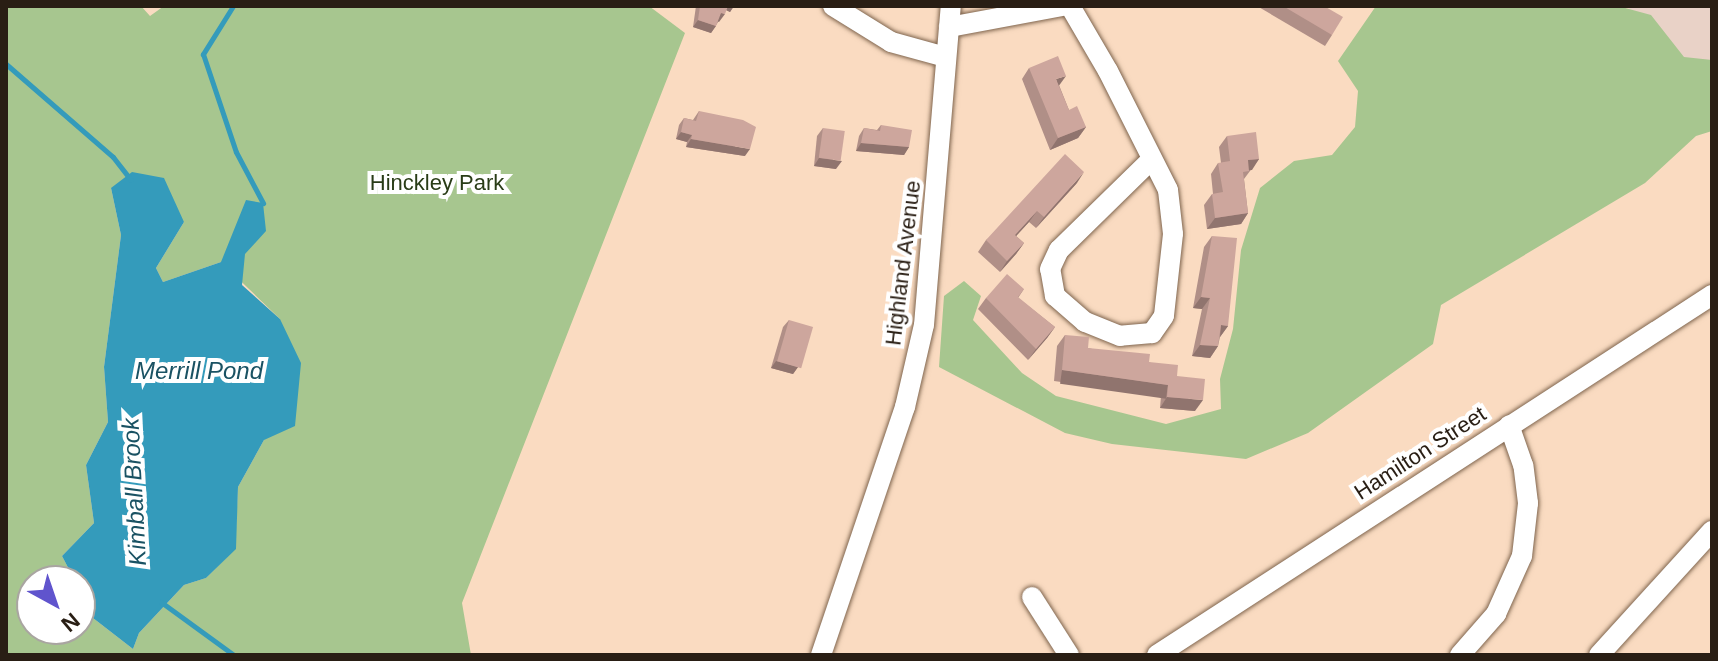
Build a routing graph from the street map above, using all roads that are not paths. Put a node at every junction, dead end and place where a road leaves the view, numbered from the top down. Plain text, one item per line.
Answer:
1 (833, 6) edge
2 (951, 6) edge
3 (1062, 6) edge
4 (1070, 6) edge
5 (949, 27) junction
6 (946, 57) junction
7 (1152, 159) junction
8 (1712, 295) edge
9 (1509, 425) junction
10 (1708, 536) edge
11 (1032, 597) dead end
12 (821, 655) edge
13 (1069, 655) edge
14 (1157, 655) edge
15 (1460, 655) edge
16 (1599, 655) edge

1 - 6 street
2 - 5 street, Highland Avenue
3 - 5 street
4 - 7 street
5 - 6 street, Highland Avenue
6 - 12 street, Highland Avenue
7 - 7 street
8 - 9 street, Hamilton Street
9 - 14 street, Hamilton Street
9 - 15 street
10 - 16 street
11 - 13 street

